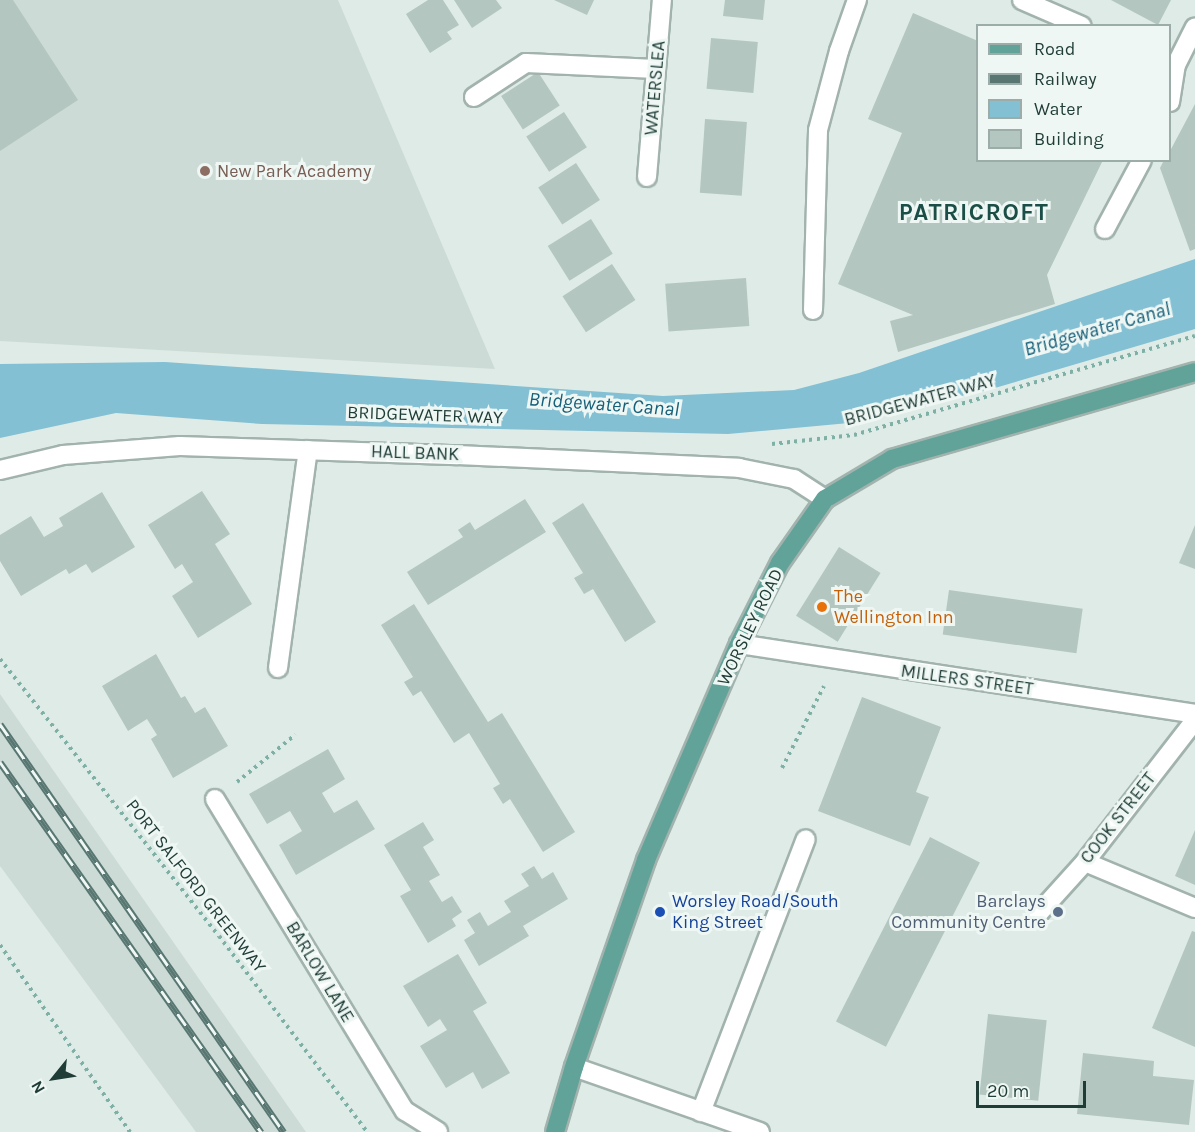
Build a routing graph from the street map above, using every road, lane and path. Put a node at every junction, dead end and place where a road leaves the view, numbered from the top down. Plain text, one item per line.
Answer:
1 (662, 0) edge
2 (857, 0) edge
3 (1022, 0) edge
4 (1077, 24) edge
5 (1195, 27) edge
6 (1173, 64) edge
7 (656, 69) junction
8 (1171, 89) edge
9 (474, 98) dead end
10 (1141, 162) edge
11 (647, 177) dead end
12 (1105, 229) dead end
13 (813, 310) dead end
14 (1195, 336) edge
15 (1195, 372) edge
16 (767, 444) dead end
17 (308, 450) junction
18 (0, 470) edge
19 (825, 499) junction
20 (739, 644) junction
21 (0, 659) edge
22 (837, 661) junction
23 (278, 668) dead end
24 (1195, 714) edge
25 (1195, 720) edge
26 (295, 735) dead end
27 (782, 768) dead end
28 (215, 799) joint
29 (806, 839) dead end
30 (1085, 862) junction
31 (1195, 908) edge
32 (1038, 914) dead end
33 (0, 945) edge
34 (574, 1067) junction
35 (701, 1112) junction
36 (130, 1132) edge
37 (367, 1132) edge
38 (438, 1132) edge
39 (555, 1132) edge
40 (760, 1132) edge

1 - 7 street, WATERSLEA
2 - 13 street
3 - 4 street
5 - 6 street
6 - 8 street
7 - 9 street
7 - 11 street, WATERSLEA
10 - 12 street
14 - 16 path, BRIDGEWATER WAY
15 - 19 main road, WORSLEY ROAD
17 - 18 street, HALL BANK
17 - 19 street, HALL BANK
17 - 23 street
19 - 20 main road, WORSLEY ROAD
20 - 22 street, MILLERS STREET
20 - 34 main road, WORSLEY ROAD
21 - 37 path, PORT SALFORD GREENWAY
22 - 24 street, MILLERS STREET
22 - 27 path
25 - 30 street, COOK STREET
26 - 28 path
28 - 38 street, BARLOW LANE
29 - 35 street
30 - 31 street
30 - 32 street, COOK STREET
33 - 36 path
34 - 35 street
34 - 39 main road, WORSLEY ROAD
35 - 40 street

